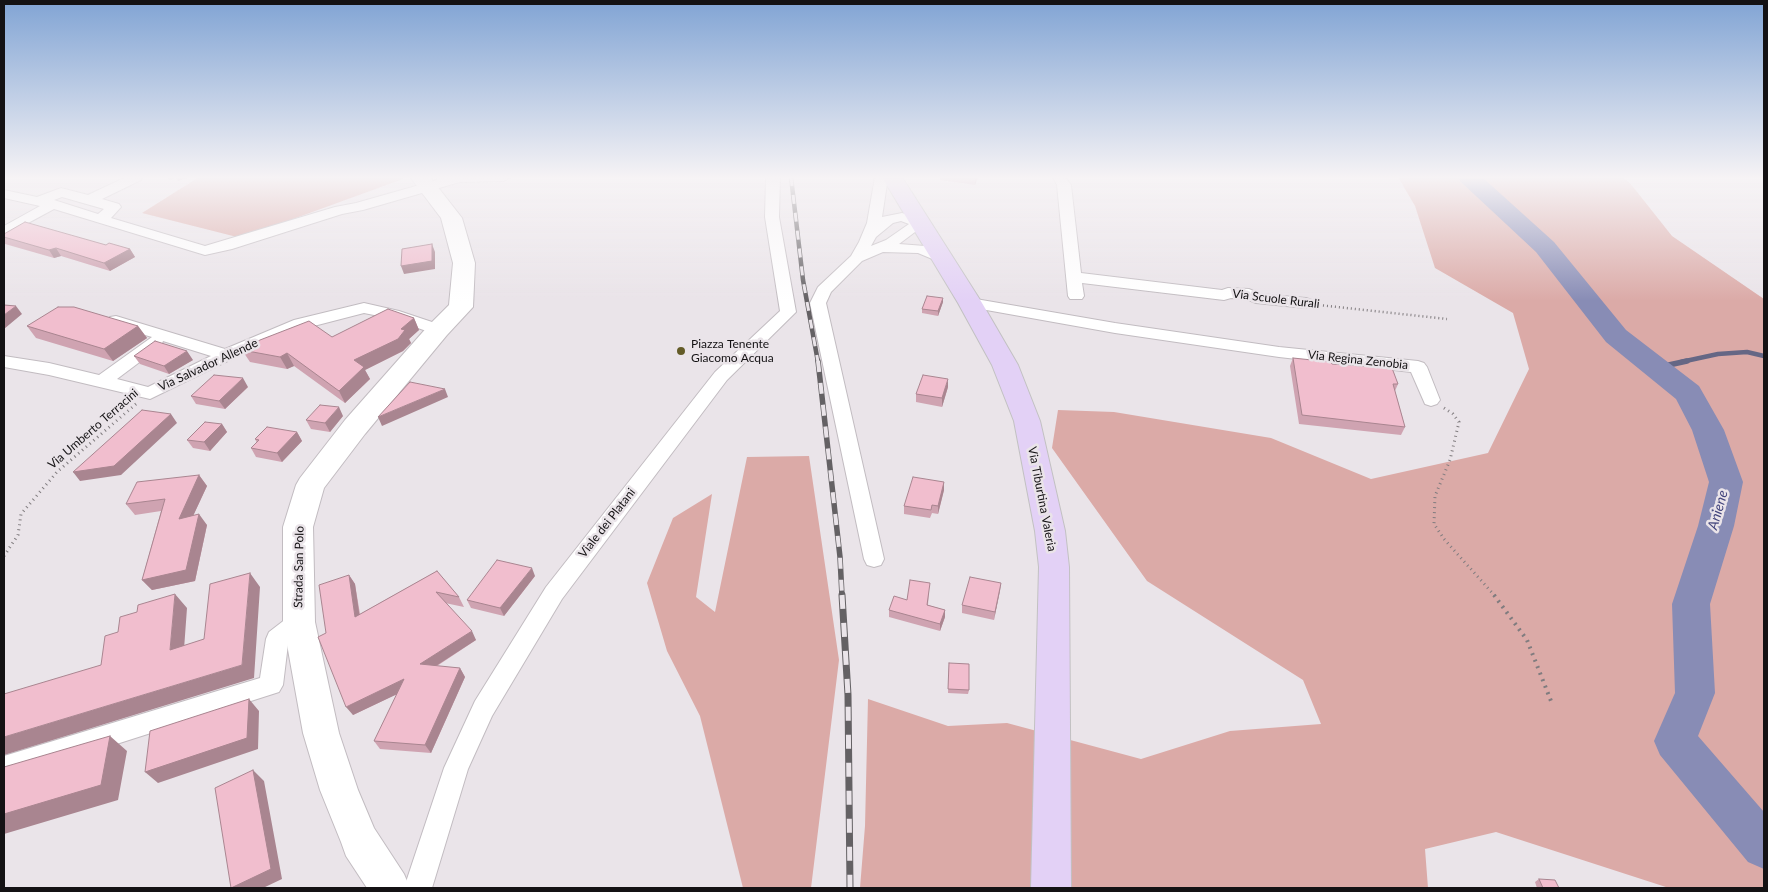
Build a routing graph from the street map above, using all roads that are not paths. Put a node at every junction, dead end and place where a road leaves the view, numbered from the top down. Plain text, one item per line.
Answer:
1 (23, 219) edge
2 (101, 219) edge
3 (313, 219) edge
4 (451, 219) edge
5 (772, 219) edge
6 (875, 219) edge
7 (887, 219) edge
8 (904, 219) edge
9 (917, 219) edge
10 (1068, 219) edge
11 (920, 224) junction
12 (4, 232) edge
13 (870, 234) junction
14 (875, 249) junction
15 (856, 258) junction
16 (942, 258) junction
17 (1075, 277) junction
18 (1076, 296) dead end
19 (970, 303) junction
20 (1306, 303) road end
21 (99, 316) edge
22 (438, 330) junction
23 (164, 336) junction
24 (227, 355) junction
25 (4, 362) edge
26 (102, 382) junction
27 (1430, 400) road end
28 (874, 559) dead end
29 (299, 622) junction
30 (4, 768) edge
31 (390, 888) edge
32 (418, 888) edge
33 (1052, 888) edge

1 - 12 street
2 - 3 street
4 - 22 street, Strada San Polo
5 - 32 street, Viale dei Platani
6 - 13 street
7 - 13 street
8 - 11 street
9 - 11 main road, Via Tiburtina Valeria
10 - 17 street
11 - 14 street
11 - 16 main road, Via Tiburtina Valeria
13 - 15 street
14 - 15 street
14 - 16 street
15 - 28 street
16 - 19 main road, Via Tiburtina Valeria
17 - 18 street
17 - 20 street, Via Scuole Rurali
19 - 27 street, Via Regina Zenobia
19 - 33 main road, Via Tiburtina Valeria
21 - 23 street
22 - 24 street, Via Salvador Allende
22 - 29 street, Strada San Polo
23 - 24 street
23 - 26 street
24 - 26 street, Via Salvador Allende
25 - 26 street
29 - 30 street
29 - 31 street, Strada San Polo

